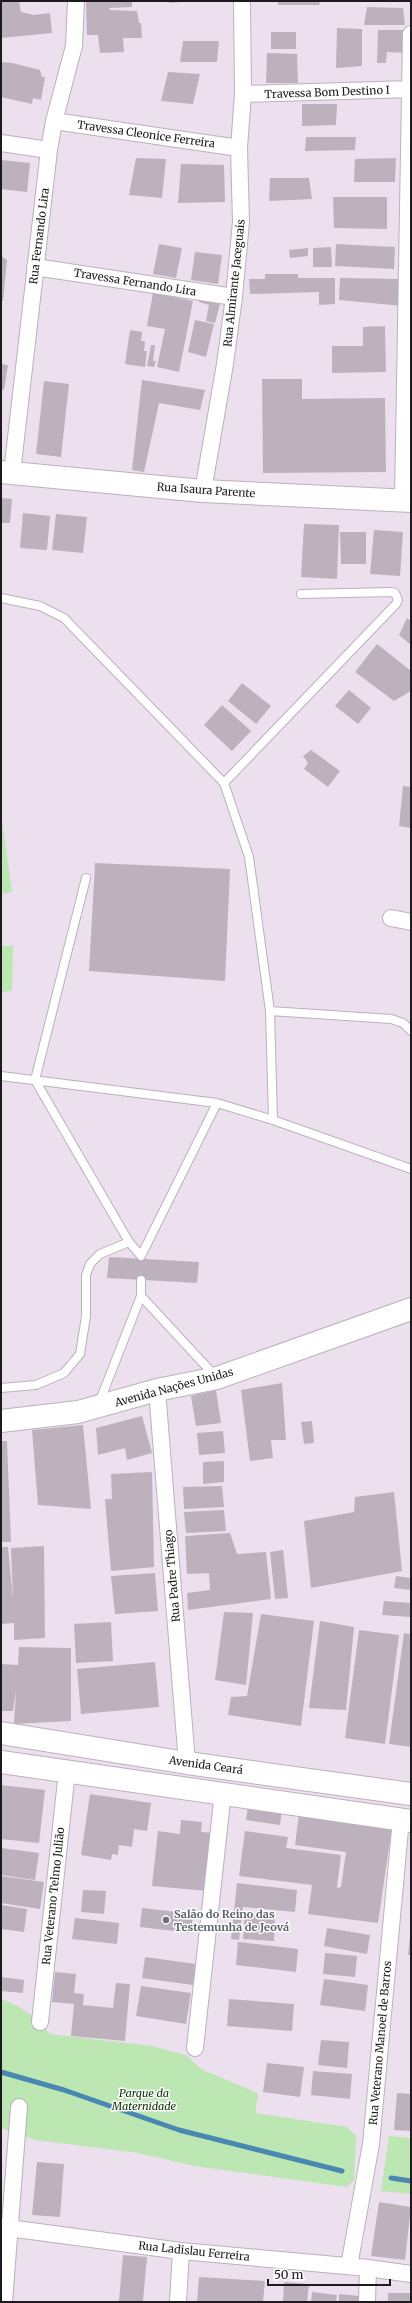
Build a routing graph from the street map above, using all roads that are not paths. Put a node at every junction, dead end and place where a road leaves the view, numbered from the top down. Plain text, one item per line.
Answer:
1 (76, 1) edge
2 (242, 1) edge
3 (411, 34) edge
4 (410, 89) edge
5 (243, 94) junction
6 (54, 121) junction
7 (1, 143) edge
8 (239, 148) junction
9 (50, 150) junction
10 (35, 267) junction
11 (234, 297) junction
12 (6, 472) edge
13 (203, 491) junction
14 (407, 501) edge
15 (301, 594) dead end
16 (1, 598) edge
17 (224, 783) junction
18 (86, 878) dead end
19 (391, 918) dead end
20 (411, 922) edge
21 (270, 1011) junction
22 (411, 1031) edge
23 (1, 1076) edge
24 (35, 1080) junction
25 (217, 1103) junction
26 (273, 1120) junction
27 (411, 1169) edge
28 (129, 1242) junction
29 (141, 1280) dead end
30 (141, 1296) junction
31 (411, 1309) edge
32 (217, 1378) junction
33 (1, 1388) edge
34 (157, 1390) junction
35 (97, 1408) junction
36 (1, 1421) edge
37 (1, 1733) edge
38 (1, 1762) edge
39 (187, 1763) junction
40 (67, 1771) junction
41 (223, 1792) junction
42 (411, 1794) edge
43 (406, 1820) edge
44 (40, 2022) dead end
45 (195, 2048) dead end
46 (18, 2107) dead end
47 (5, 2228) edge
48 (182, 2251) junction
49 (349, 2266) junction
50 (368, 2268) junction
51 (411, 2274) edge
52 (4, 2302) edge
53 (178, 2302) edge
54 (367, 2302) edge

1 - 6 street, Rua Fernando Lira
2 - 5 street, Rua Almirante Jaceguais
3 - 4 street
4 - 5 street, Travessa Bom Destino I
4 - 14 street
5 - 8 street, Rua Almirante Jaceguais
6 - 8 street, Travessa Cleonice Ferreira
6 - 9 street, Rua Fernando Lira
7 - 9 street
8 - 11 street, Rua Almirante Jaceguais
9 - 10 street, Rua Fernando Lira
10 - 11 street, Travessa Fernando Lira
10 - 12 street, Rua Fernando Lira
11 - 13 street, Rua Almirante Jaceguais
12 - 13 street, Rua Isaura Parente
13 - 14 street, Rua Isaura Parente
15 - 17 lane
16 - 17 lane
17 - 21 lane
18 - 24 lane
19 - 20 street
21 - 22 lane
21 - 26 lane
23 - 24 lane
24 - 25 lane
24 - 28 lane
25 - 26 lane
25 - 28 lane
26 - 27 lane
28 - 33 lane
29 - 30 lane
30 - 32 lane
30 - 35 lane
31 - 32 street, Avenida Nações Unidas
32 - 34 street, Avenida Nações Unidas
34 - 35 street, Avenida Nações Unidas
34 - 39 street, Rua Padre Thiago
35 - 36 street, Avenida Nações Unidas
37 - 39 street, Avenida Ceará
38 - 40 street
39 - 42 street, Avenida Ceará
40 - 41 street
40 - 44 street, Rua Veterano Telmo Julião
41 - 43 street
41 - 45 street
43 - 49 street, Rua Veterano Manoel de Barros
46 - 47 street
47 - 48 street, Rua Ladislau Ferreira
47 - 52 street
48 - 49 street, Rua Ladislau Ferreira
48 - 53 street
49 - 50 street, Rua Ladislau Ferreira
50 - 51 street, Rua Ladislau Ferreira
50 - 54 street

